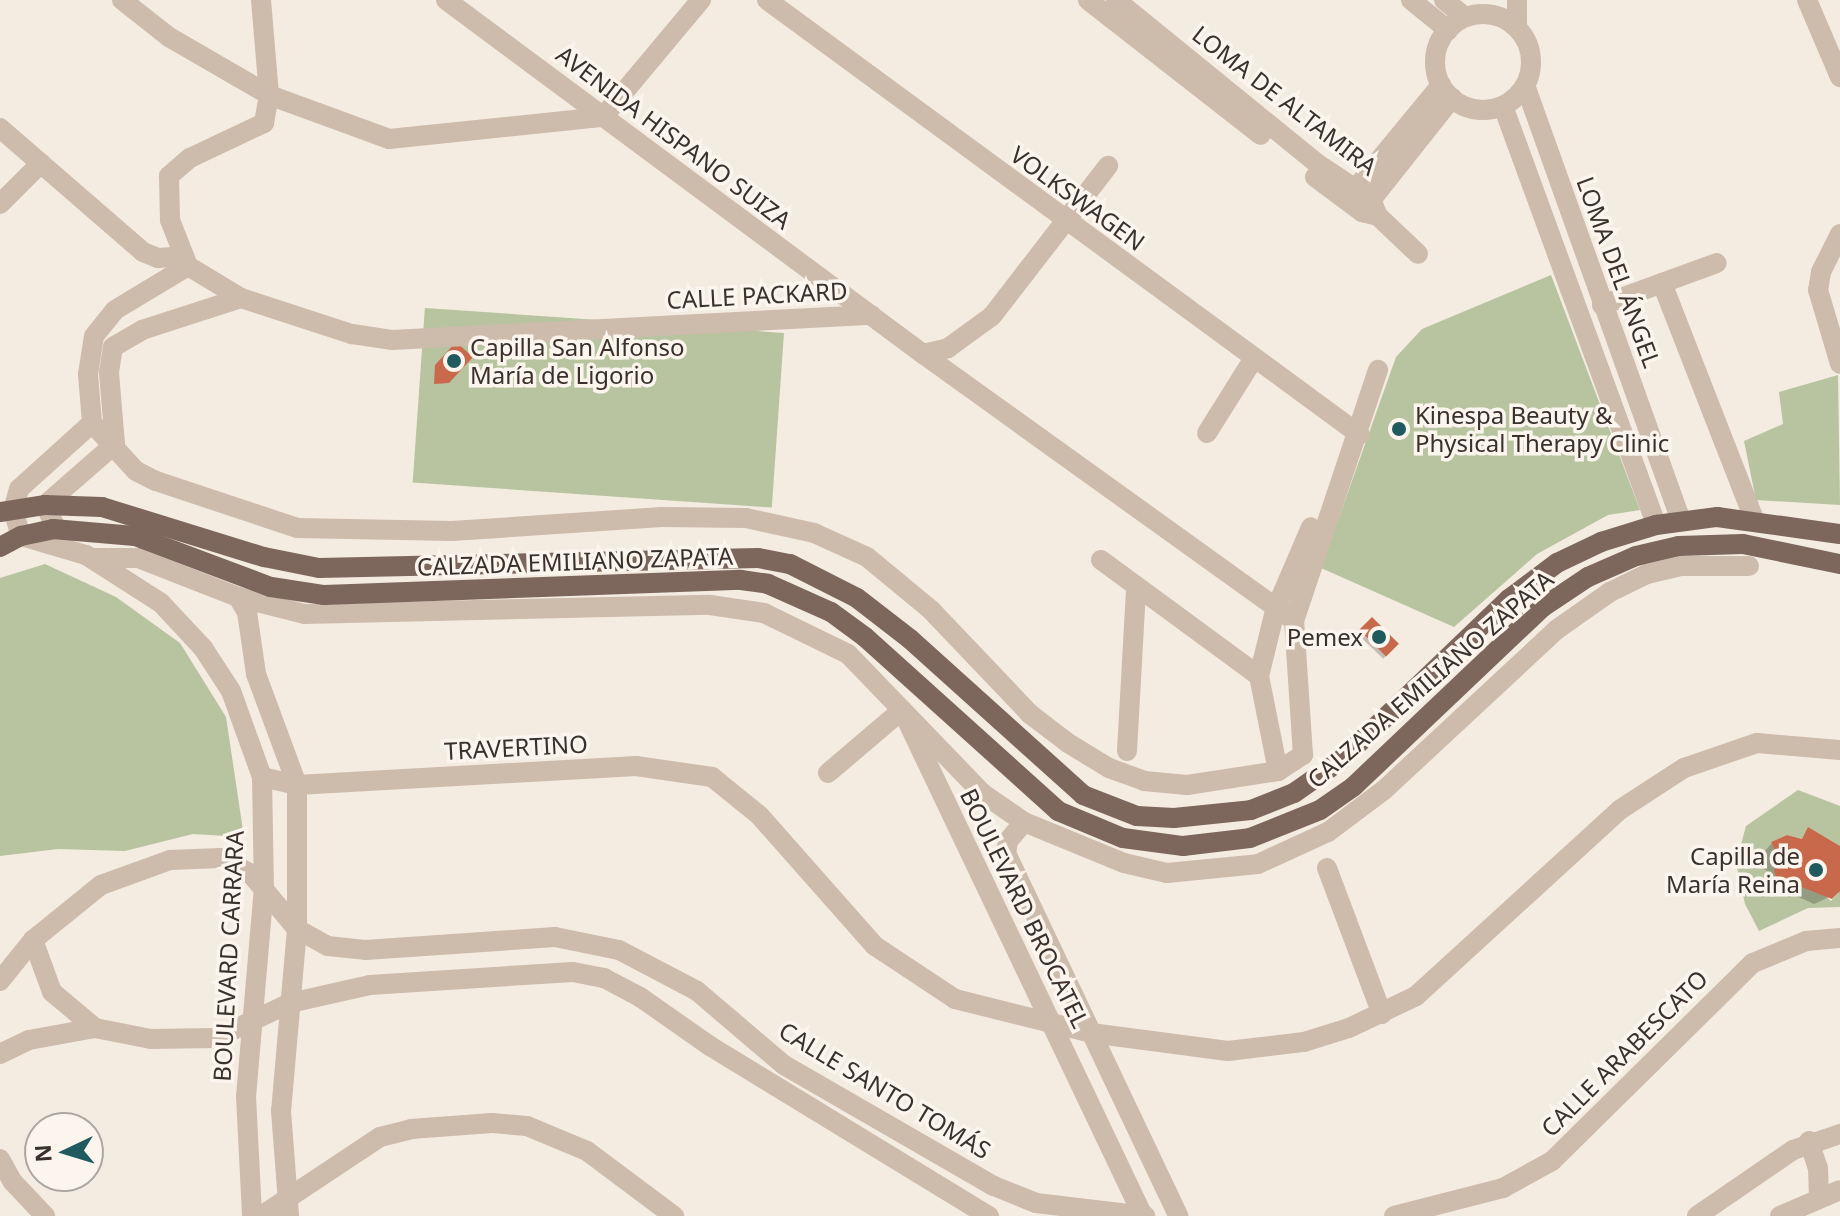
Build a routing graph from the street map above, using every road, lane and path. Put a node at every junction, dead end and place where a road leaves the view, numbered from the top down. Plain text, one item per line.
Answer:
1 (122, 0) edge
2 (261, 0) edge
3 (446, 0) edge
4 (701, 0) edge
5 (767, 0) edge
6 (1088, 0) edge
7 (1116, 0) edge
8 (1411, 0) edge
9 (1444, 0) edge
10 (1517, 0) edge
11 (1807, 0) edge
12 (1497, 8) edge
13 (1465, 17) junction
14 (1517, 28) junction
15 (1448, 30) junction
16 (1840, 77) edge
17 (1525, 85) junction
18 (1447, 92) junction
19 (269, 95) junction
20 (1503, 106) junction
21 (603, 117) junction
22 (0, 128) edge
23 (41, 163) junction
24 (1108, 166) dead end
25 (1362, 203) junction
26 (0, 204) edge
27 (1065, 222) junction
28 (1840, 234) edge
29 (1418, 254) dead end
30 (186, 261) junction
31 (1717, 263) dead end
32 (1662, 283) junction
33 (241, 298) junction
34 (1602, 305) junction
35 (871, 315) junction
36 (94, 336) junction
37 (113, 347) junction
38 (923, 354) junction
39 (1254, 358) junction
40 (1840, 364) edge
41 (92, 423) junction
42 (1356, 432) junction
43 (1207, 433) dead end
44 (115, 444) junction
45 (61, 448) junction
46 (81, 474) junction
47 (1667, 484) junction
48 (1644, 493) junction
49 (45, 505) junction
50 (6, 511) edge
51 (1754, 519) junction
52 (1681, 521) junction
53 (1656, 525) junction
54 (1836, 526) edge
55 (21, 536) junction
56 (59, 537) junction
57 (0, 547) edge
58 (94, 558) junction
59 (1101, 560) dead end
60 (1840, 564) edge
61 (1749, 566) dead end
62 (1136, 588) junction
63 (238, 597) junction
64 (280, 610) junction
65 (1275, 611) junction
66 (1294, 621) junction
67 (250, 637) junction
68 (1259, 676) junction
69 (902, 710) junction
70 (1840, 750) edge
71 (1127, 751) dead end
72 (1278, 771) junction
73 (828, 773) dead end
74 (262, 777) junction
75 (297, 785) junction
76 (1024, 822) junction
77 (1327, 868) dead end
78 (264, 887) junction
79 (297, 929) junction
80 (1840, 938) edge
81 (33, 940) junction
82 (0, 981) edge
83 (290, 1003) junction
84 (1382, 1014) junction
85 (1050, 1021) junction
86 (252, 1023) junction
87 (95, 1028) junction
88 (1091, 1033) junction
89 (0, 1054) edge
90 (1840, 1134) edge
91 (1809, 1141) junction
92 (0, 1159) edge
93 (1840, 1190) edge
94 (1819, 1196) junction
95 (288, 1208) edge
96 (1144, 1215) edge
97 (45, 1216) edge
98 (252, 1216) edge
99 (261, 1216) edge
100 (674, 1216) edge
101 (989, 1216) edge
102 (1178, 1216) edge
103 (1394, 1216) edge
104 (1697, 1216) edge
105 (1780, 1216) edge

1 - 19 street
2 - 19 street
3 - 21 street, AVENIDA HISPANO SUIZA
4 - 21 street
5 - 27 street, VOLKSWAGEN
6 - 25 street
7 - 25 street, LOMA DE ALTAMIRA
8 - 15 street
9 - 13 street
10 - 14 street
11 - 16 street
12 - 13 street
12 - 14 street
13 - 15 street
14 - 17 street
15 - 18 street
17 - 20 street
17 - 34 street, LOMA DEL ÁNGEL
18 - 20 street
18 - 25 street
19 - 21 street
19 - 30 street
20 - 48 street
21 - 35 street, AVENIDA HISPANO SUIZA
22 - 23 street
23 - 26 street
23 - 30 street
24 - 27 street
25 - 29 street, LOMA DE ALTAMIRA
27 - 38 street
27 - 39 street, VOLKSWAGEN
28 - 40 street
30 - 33 street, CALLE PACKARD
30 - 36 street
31 - 32 street
32 - 34 street
32 - 51 street
33 - 35 street, CALLE PACKARD
33 - 37 street
34 - 47 street, LOMA DEL ÁNGEL
35 - 38 street, CALLE PACKARD
36 - 37 street
36 - 41 street
37 - 44 street
38 - 65 street, CALLE PACKARD
39 - 42 street, VOLKSWAGEN
39 - 43 street
41 - 44 street
41 - 45 street
42 - 65 street
42 - 66 street
44 - 46 street
44 - 72 street
45 - 46 street
45 - 50 street
46 - 49 street
47 - 48 street
47 - 52 street, LOMA DEL ÁNGEL
48 - 53 street
49 - 50 main road, CALZADA EMILIANO ZAPATA
49 - 53 main road, CALZADA EMILIANO ZAPATA
49 - 56 street
50 - 55 street
51 - 52 main road, CALZADA EMILIANO ZAPATA
51 - 54 main road, CALZADA EMILIANO ZAPATA
52 - 53 main road, CALZADA EMILIANO ZAPATA
55 - 56 main road, CALZADA EMILIANO ZAPATA
55 - 57 main road, CALZADA EMILIANO ZAPATA
56 - 58 street, BOULEVARD CARRARA
56 - 60 main road, CALZADA EMILIANO ZAPATA
58 - 63 street
58 - 74 street, BOULEVARD CARRARA
59 - 62 street
61 - 76 street
62 - 68 street
62 - 71 street
63 - 64 street
63 - 67 street
64 - 67 street
64 - 69 street
65 - 66 street, CALLE PACKARD
65 - 68 street
66 - 72 street
67 - 75 street
68 - 72 street
69 - 73 street
69 - 76 street
69 - 85 street, BOULEVARD BROCATEL
70 - 84 street, TRAVERTINO
74 - 75 street, TRAVERTINO
74 - 78 street, BOULEVARD CARRARA
75 - 79 street
75 - 85 street, TRAVERTINO
76 - 88 street, BOULEVARD BROCATEL
77 - 84 street
78 - 79 street, CALLE SANTO TOMÁS
78 - 81 street
78 - 86 street, BOULEVARD CARRARA
79 - 83 street
79 - 96 street, CALLE SANTO TOMÁS
80 - 103 street, CALLE ARABESCATO
81 - 82 street
81 - 87 street
83 - 86 street
83 - 95 street
83 - 101 street
84 - 88 street, TRAVERTINO
85 - 88 street, TRAVERTINO
85 - 96 street, BOULEVARD BROCATEL
86 - 87 street
86 - 98 street, BOULEVARD CARRARA
87 - 89 street
88 - 102 street, BOULEVARD BROCATEL
90 - 91 street
91 - 94 street
91 - 104 street
92 - 97 street
93 - 94 street
94 - 105 street
95 - 99 street
95 - 100 street

